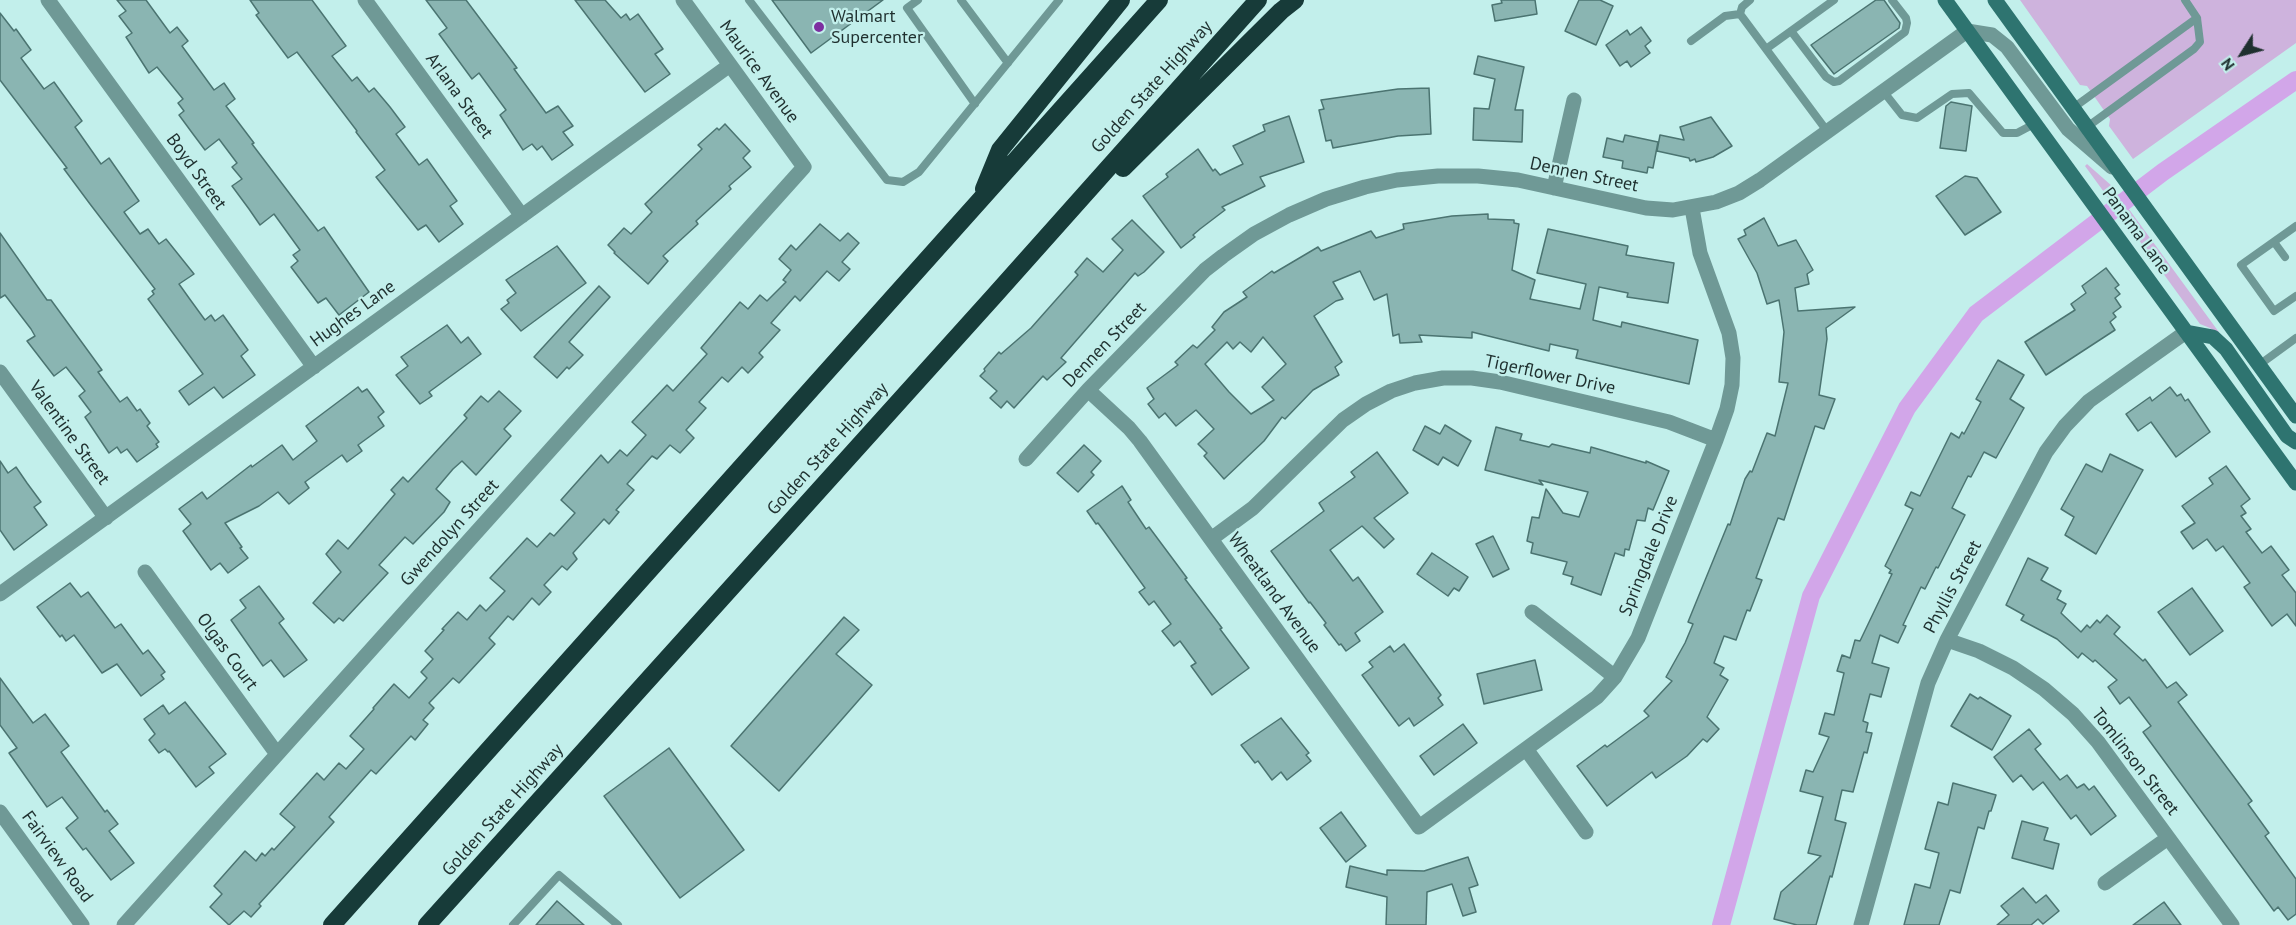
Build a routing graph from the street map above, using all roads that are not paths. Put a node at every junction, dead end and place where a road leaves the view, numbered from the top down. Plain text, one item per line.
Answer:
1 (48, 0) edge
2 (365, 0) edge
3 (682, 0) edge
4 (749, 0) edge
5 (918, 0) edge
6 (961, 0) edge
7 (1059, 0) edge
8 (1121, 0) edge
9 (1159, 0) edge
10 (1258, 0) edge
11 (1295, 0) edge
12 (1750, 0) edge
13 (1834, 0) edge
14 (1893, 0) edge
15 (1945, 0) edge
16 (1995, 0) edge
17 (2185, 0) edge
18 (1740, 14) junction
19 (2198, 18) junction
20 (1791, 31) junction
21 (1967, 31) junction
22 (1691, 41) dead end
23 (1766, 49) junction
24 (1008, 63) junction
25 (730, 65) junction
26 (1883, 91) junction
27 (1574, 100) dead end
28 (975, 104) junction
29 (2073, 108) junction
30 (2034, 124) junction
31 (2087, 127) junction
32 (1827, 131) junction
33 (804, 167) joint
34 (2120, 174) junction
35 (1554, 188) junction
36 (979, 202) junction
37 (1692, 208) junction
38 (522, 216) junction
39 (2296, 227) edge
40 (2274, 242) junction
41 (2284, 257) dead end
42 (994, 296) junction
43 (2296, 296) edge
44 (2186, 332) junction
45 (2296, 338) edge
46 (2259, 365) junction
47 (314, 366) junction
48 (0, 372) edge
49 (1088, 390) junction
50 (2296, 416) edge
51 (1716, 440) junction
52 (2296, 442) edge
53 (1026, 459) dead end
54 (2296, 483) edge
55 (106, 518) junction
56 (1211, 539) junction
57 (145, 572) dead end
58 (0, 594) edge
59 (1532, 612) dead end
60 (1947, 640) junction
61 (1615, 677) junction
62 (1526, 749) junction
63 (277, 754) junction
64 (0, 812) edge
65 (1419, 827) joint
66 (1586, 832) dead end
67 (2168, 838) junction
68 (2105, 884) dead end
69 (82, 925) edge
70 (124, 925) edge
71 (332, 925) edge
72 (428, 925) edge
73 (513, 925) edge
74 (618, 925) edge
75 (1861, 925) edge
76 (2232, 925) edge

1 - 47 street, Boyd Street
2 - 38 street, Arlana Street
3 - 25 street, Maurice Avenue
4 - 28 lane
5 - 28 lane
6 - 24 lane
7 - 24 lane
8 - 36 highway
9 - 36 highway
10 - 42 highway, Golden State Highway
11 - 42 highway
12 - 18 lane
13 - 20 lane
14 - 20 lane
15 - 21 main road, Panama Lane
16 - 29 main road, Panama Lane
17 - 19 lane
18 - 22 lane
18 - 23 lane
19 - 29 lane
19 - 31 lane
20 - 23 lane
21 - 26 street, Dennen Street
21 - 30 main road, Panama Lane
21 - 34 street
23 - 32 lane
24 - 28 lane
25 - 33 street, Maurice Avenue
25 - 38 street, Hughes Lane
26 - 30 lane
26 - 32 street, Dennen Street
27 - 35 street
29 - 31 main road, Panama Lane
30 - 44 main road, Panama Lane
31 - 34 main road, Panama Lane
32 - 37 street, Dennen Street
33 - 63 street, Gwendolyn Street
34 - 46 main road, Panama Lane
35 - 37 street, Dennen Street
35 - 49 street, Dennen Street
36 - 71 highway
37 - 51 street, Springdale Drive
38 - 47 street, Hughes Lane
39 - 40 lane
40 - 41 lane
40 - 43 lane
42 - 72 highway, Golden State Highway
44 - 52 main road
44 - 54 main road, Panama Lane
44 - 60 street, Phyllis Street
45 - 46 lane
46 - 50 main road, Panama Lane
47 - 55 street, Hughes Lane
48 - 55 street, Valentine Street
49 - 53 street, Dennen Street
49 - 56 street, Wheatland Avenue
51 - 56 street, Tigerflower Drive
51 - 61 street, Springdale Drive
55 - 58 street, Hughes Lane
56 - 65 street, Wheatland Avenue
57 - 63 street, Olgas Court
59 - 61 street
60 - 67 street, Tomlinson Street
60 - 75 street, Phyllis Street
61 - 62 street, Springdale Drive
62 - 65 street, Springdale Drive
62 - 66 street
63 - 70 street, Gwendolyn Street
64 - 69 street, Fairview Road
67 - 68 street
67 - 76 street, Tomlinson Street
73 - 74 lane

